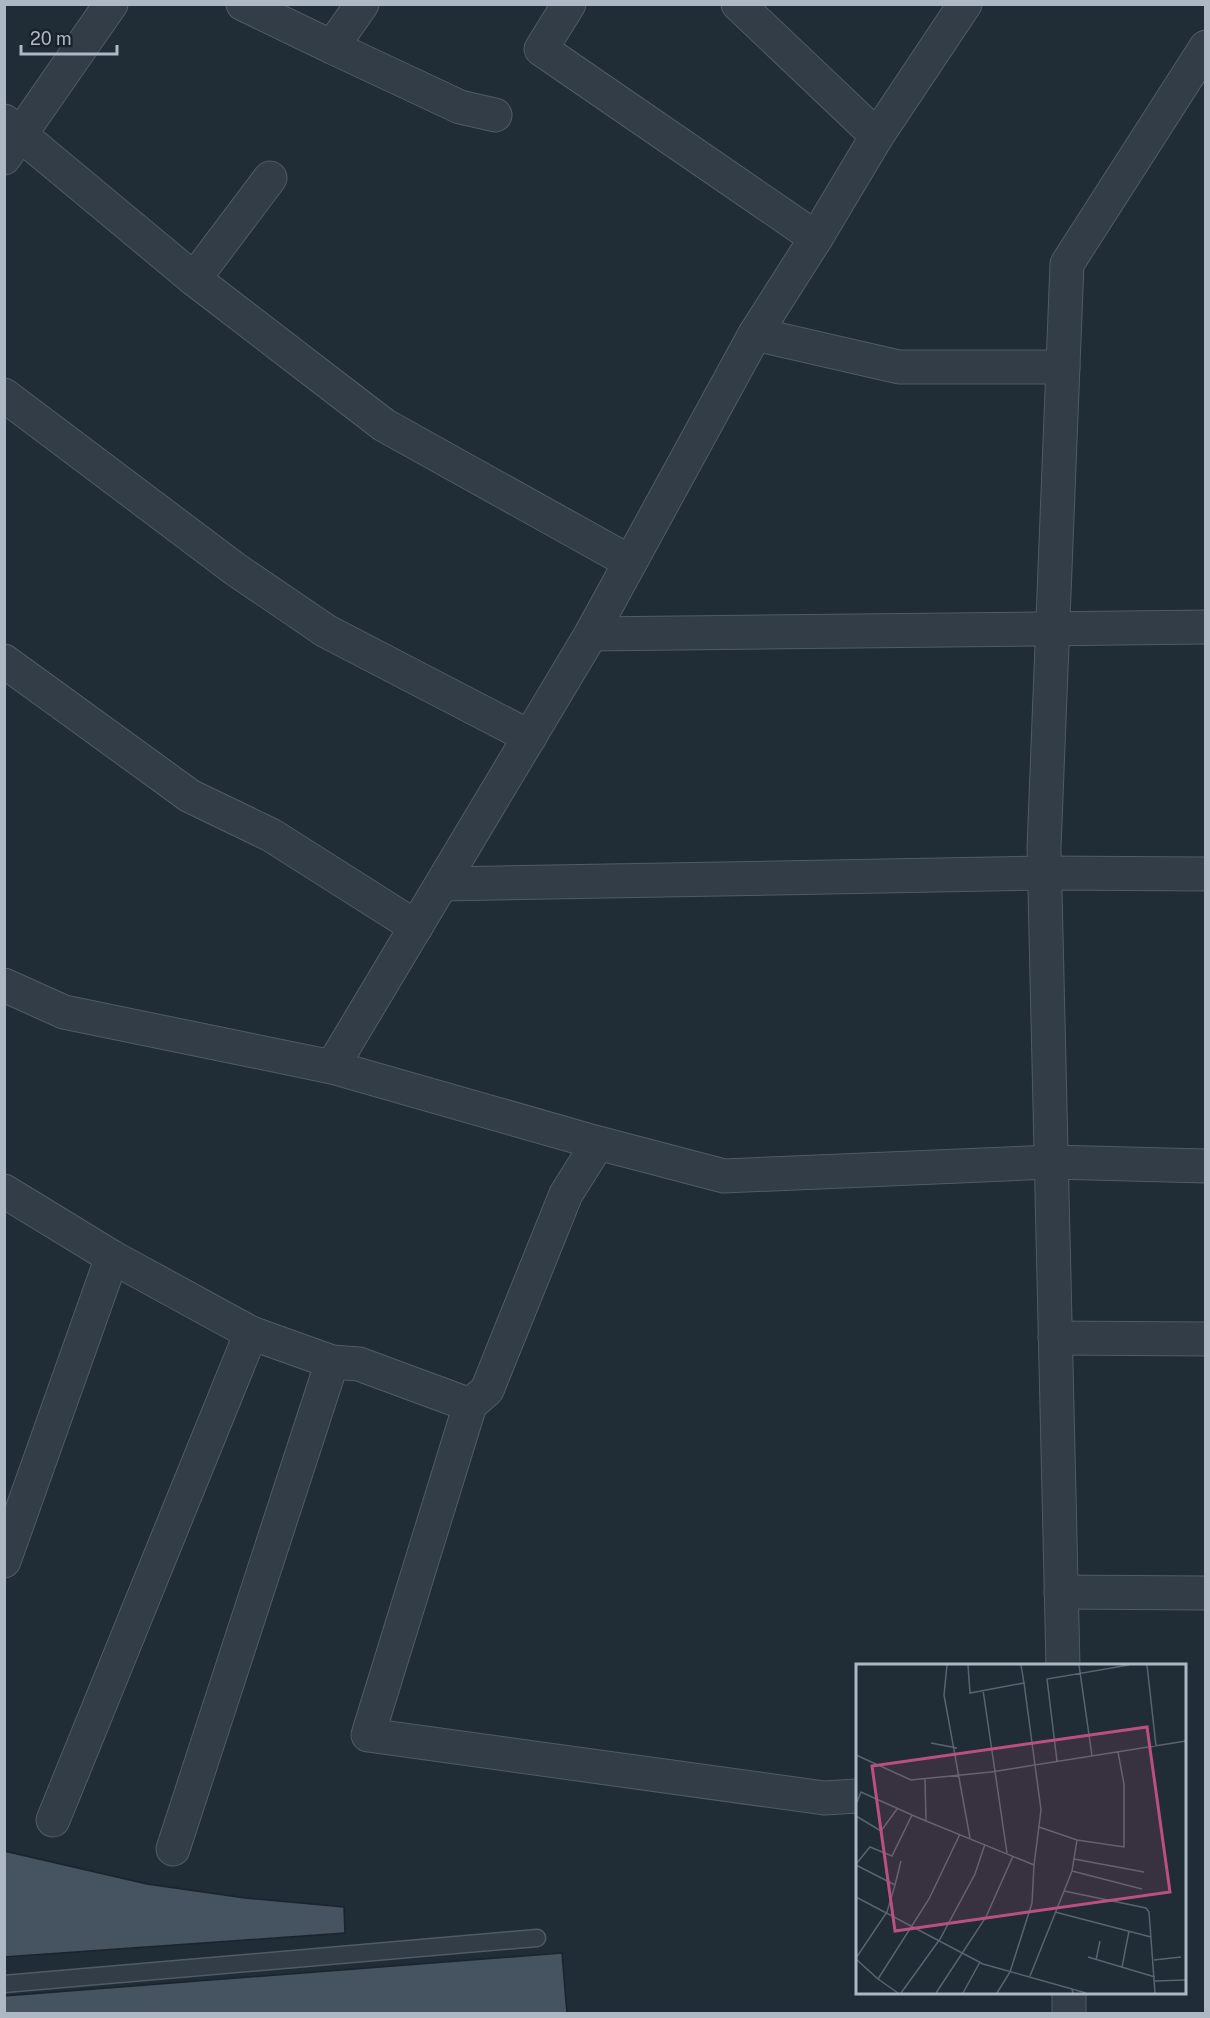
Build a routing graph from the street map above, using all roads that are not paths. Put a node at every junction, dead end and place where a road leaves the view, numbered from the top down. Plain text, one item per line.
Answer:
1 (111, 4) edge
2 (243, 4) edge
3 (362, 4) edge
4 (569, 4) edge
5 (738, 4) edge
6 (965, 4) edge
7 (332, 47) junction
8 (1206, 47) edge
9 (495, 115) dead end
10 (877, 136) junction
11 (10, 138) edge
12 (270, 178) dead end
13 (816, 238) junction
14 (194, 279) junction
15 (755, 334) junction
16 (1063, 367) junction
17 (4, 395) edge
18 (630, 562) junction
19 (1206, 627) edge
20 (1053, 629) junction
21 (591, 634) junction
22 (4, 660) edge
23 (530, 737) junction
24 (1045, 873) junction
25 (1206, 874) edge
26 (443, 884) junction
27 (416, 927) junction
28 (4, 985) edge
29 (332, 1067) junction
30 (598, 1143) junction
31 (1051, 1162) junction
32 (1206, 1166) edge
33 (4, 1191) edge
34 (112, 1257) junction
35 (251, 1333) junction
36 (1055, 1338) junction
37 (1206, 1340) edge
38 (332, 1362) junction
39 (470, 1405) junction
40 (4, 1561) edge
41 (1061, 1592) junction
42 (1206, 1593) edge
43 (1063, 1664) edge
44 (856, 1796) edge
45 (53, 1820) dead end
46 (173, 1849) dead end
47 (537, 1938) dead end
48 (4, 1984) edge
49 (1069, 1994) edge
50 (1069, 2013) edge

1 - 11 street
2 - 7 street
3 - 7 street
4 - 13 street
5 - 10 street
6 - 10 street
7 - 9 street
8 - 16 street
10 - 13 street
11 - 14 street
12 - 14 street
13 - 15 street
14 - 18 street
15 - 16 street
15 - 18 street
16 - 20 street
17 - 23 street
18 - 21 street
19 - 20 street
20 - 21 street
20 - 24 street
21 - 23 street
22 - 27 street
23 - 26 street
24 - 25 street
24 - 26 street
24 - 31 street
26 - 27 street
27 - 29 street
28 - 29 street
29 - 30 street
30 - 31 street
30 - 39 street
31 - 32 street
31 - 36 street
33 - 34 street
34 - 35 street
34 - 40 street
35 - 38 street
35 - 45 street
36 - 37 street
36 - 41 street
38 - 39 street
38 - 46 street
39 - 44 street
41 - 42 street
41 - 43 street
47 - 48 lane
49 - 50 street

